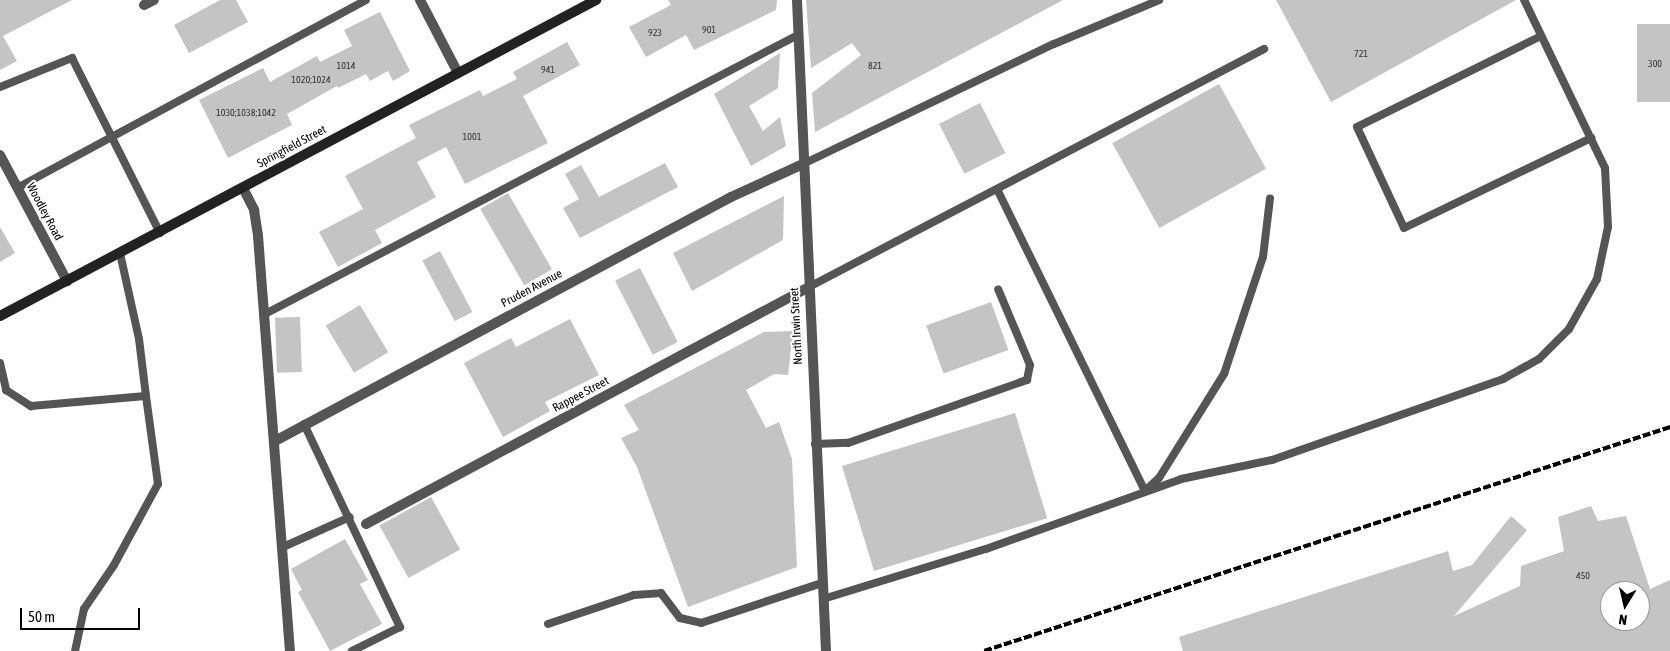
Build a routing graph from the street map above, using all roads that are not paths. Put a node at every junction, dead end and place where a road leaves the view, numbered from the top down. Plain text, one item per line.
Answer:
1 (154, 0) edge
2 (366, 0) edge
3 (420, 0) edge
4 (596, 0) edge
5 (797, 0) edge
6 (1159, 0) edge
7 (1524, 0) edge
8 (144, 5) dead end
9 (798, 34) junction
10 (1541, 36) junction
11 (1264, 48) dead end
12 (458, 73) junction
13 (0, 87) edge
14 (113, 136) junction
15 (1591, 138) junction
16 (0, 155) edge
17 (803, 164) junction
18 (17, 188) junction
19 (243, 188) junction
20 (997, 189) junction
21 (1270, 198) dead end
22 (160, 233) junction
23 (120, 253) junction
24 (67, 281) junction
25 (807, 288) junction
26 (998, 289) dead end
27 (265, 314) junction
28 (0, 316) edge
29 (0, 363) edge
30 (146, 396) junction
31 (304, 424) junction
32 (275, 441) junction
33 (816, 444) junction
34 (1146, 491) junction
35 (350, 517) junction
36 (366, 524) dead end
37 (283, 547) junction
38 (822, 583) junction
39 (823, 599) junction
40 (548, 624) dead end
41 (75, 651) edge
42 (290, 651) edge
43 (352, 651) edge
44 (826, 651) edge

1 - 8 street
2 - 14 lane
3 - 12 street
4 - 12 main road, Springfield Street
5 - 9 street, North Irwin Street
6 - 17 lane
7 - 10 lane
9 - 17 street, North Irwin Street
9 - 27 lane
10 - 15 lane
10 - 15 lane
11 - 20 lane
12 - 19 main road, Springfield Street
13 - 14 lane
14 - 18 lane
14 - 22 lane
15 - 34 lane
16 - 18 street, Woodley Road
17 - 25 street, North Irwin Street
17 - 31 street, Pruden Avenue
18 - 24 street, Woodley Road
19 - 22 main road, Springfield Street
19 - 27 street
20 - 25 lane
20 - 34 lane
21 - 34 lane
22 - 23 main road, Springfield Street
23 - 24 main road, Springfield Street
23 - 30 lane
24 - 28 main road, Springfield Street
25 - 33 street, North Irwin Street
25 - 36 street, Rappee Street
26 - 33 lane
27 - 32 street
29 - 30 lane
30 - 41 lane
31 - 32 street, Pruden Avenue
31 - 35 lane
32 - 37 street
33 - 38 street, North Irwin Street
34 - 39 lane
35 - 37 lane
35 - 43 lane
37 - 42 street
38 - 39 street, North Irwin Street
38 - 40 lane
39 - 44 street, North Irwin Street

